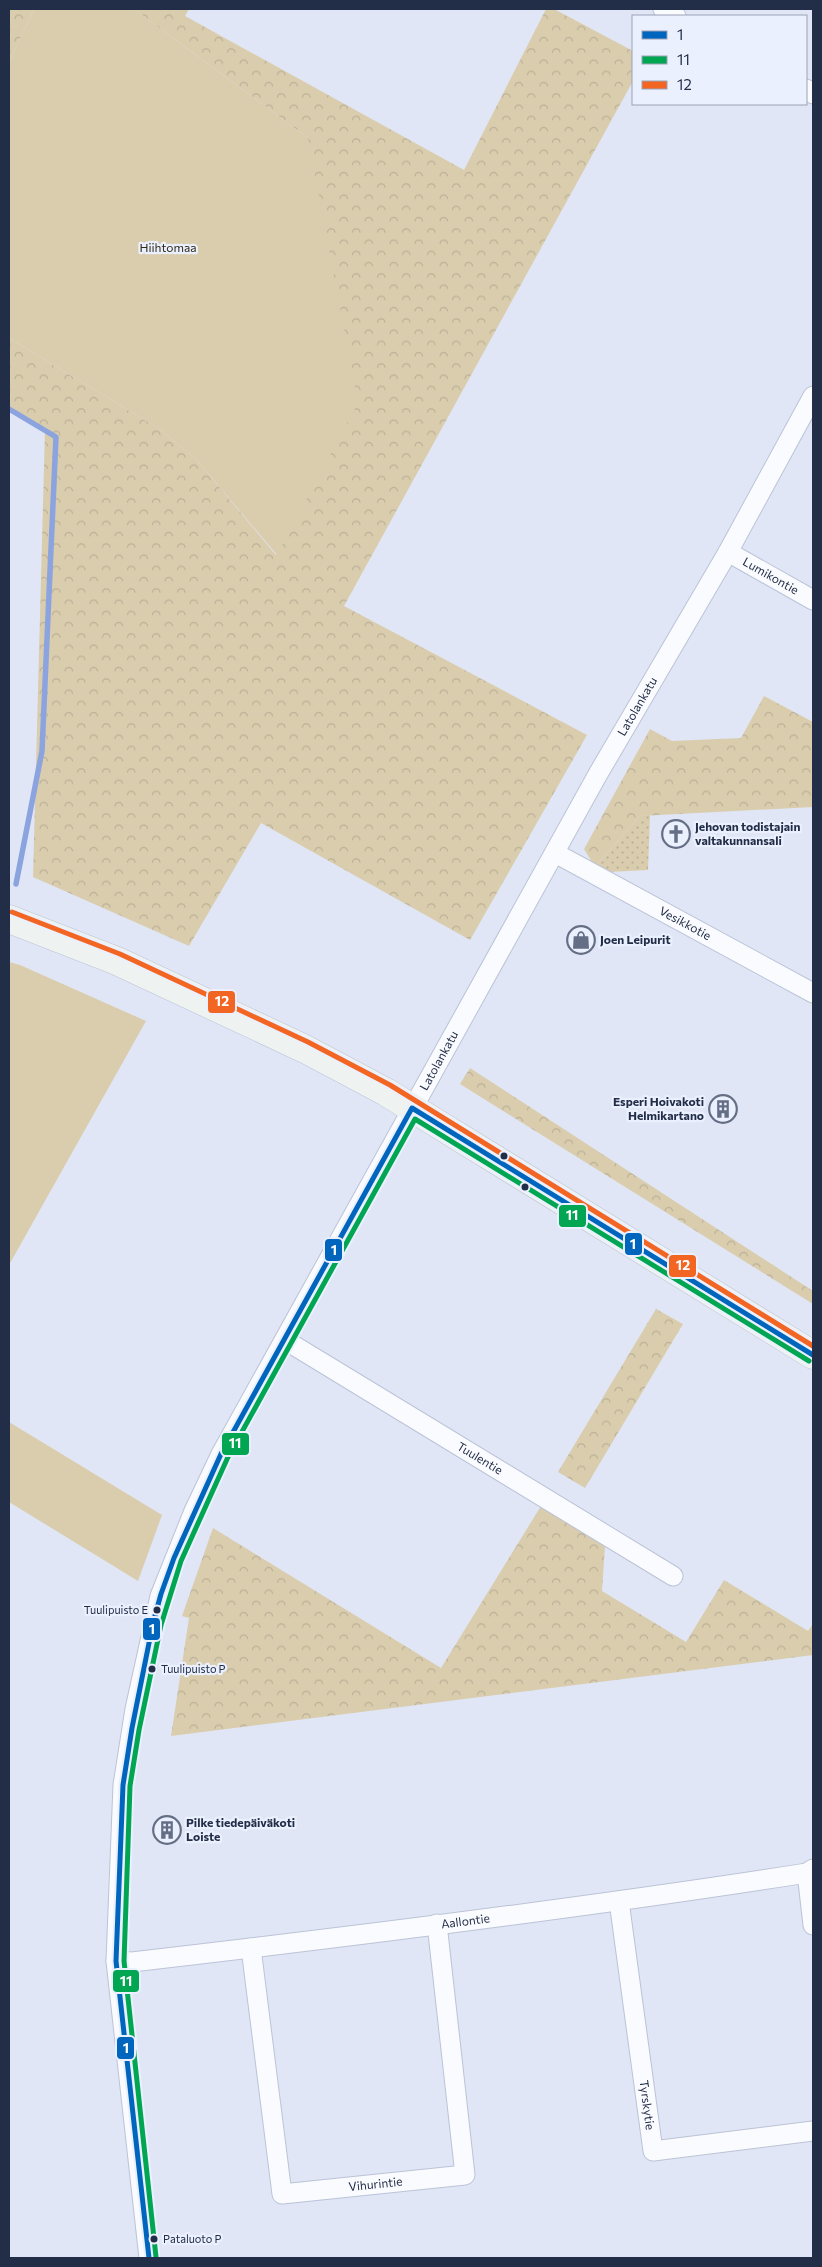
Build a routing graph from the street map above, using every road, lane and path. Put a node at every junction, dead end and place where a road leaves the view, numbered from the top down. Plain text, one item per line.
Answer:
1 (663, 9) edge
2 (674, 15) edge
3 (813, 396) edge
4 (728, 552) junction
5 (813, 600) edge
6 (556, 853) junction
7 (9, 919) edge
8 (813, 993) edge
9 (412, 1108) junction
10 (285, 1340) junction
11 (813, 1355) edge
12 (673, 1576) dead end
13 (810, 1871) edge
14 (619, 1901) junction
15 (437, 1924) junction
16 (813, 1925) edge
17 (251, 1948) junction
18 (116, 1961) junction
19 (813, 2131) edge
20 (149, 2258) edge

1 - 2 street
3 - 4 street, Latolankatu
4 - 5 street, Lumikontie
4 - 6 street, Latolankatu
6 - 8 street, Vesikkotie
6 - 9 street, Latolankatu
7 - 9 main road
9 - 10 street, Latolankatu
9 - 11 main road
10 - 12 street, Tuulentie
10 - 18 street, Latolankatu
13 - 14 street, Aallontie
13 - 16 street
14 - 15 street, Aallontie
14 - 19 street, Tyrskytie
15 - 17 street, Aallontie
15 - 17 street, Vihurintie
17 - 18 street, Aallontie
18 - 20 street, Latolankatu

